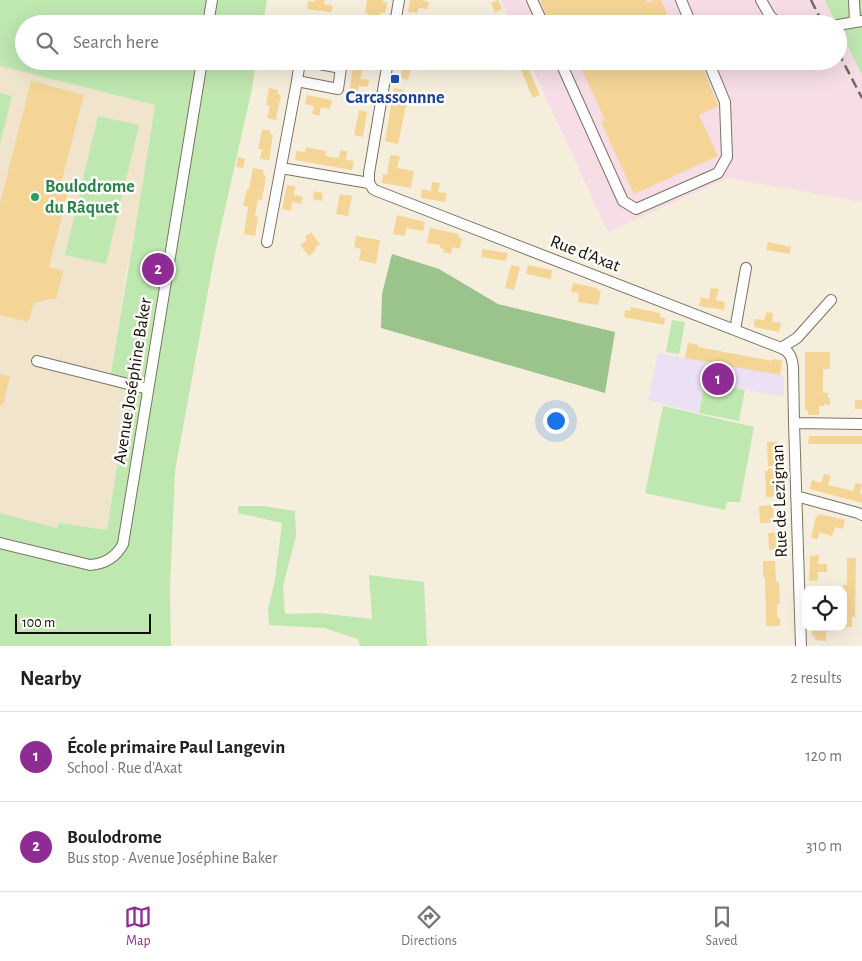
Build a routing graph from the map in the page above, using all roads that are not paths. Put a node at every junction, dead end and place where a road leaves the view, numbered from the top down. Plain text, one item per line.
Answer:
1 (212, 0) edge
2 (400, 0) edge
3 (532, 0) edge
4 (681, 0) edge
5 (760, 0) edge
6 (854, 0) edge
7 (210, 15) edge
8 (397, 15) edge
9 (538, 15) edge
10 (687, 15) edge
11 (769, 15) edge
12 (859, 22) edge
13 (201, 70) edge
14 (300, 70) edge
15 (341, 70) edge
16 (386, 70) edge
17 (564, 70) edge
18 (712, 70) edge
19 (297, 82) junction
20 (281, 168) junction
21 (368, 183) junction
22 (267, 242) dead end
23 (746, 268) dead end
24 (831, 300) dead end
25 (734, 330) junction
26 (782, 348) junction
27 (790, 355) joint
28 (37, 361) dead end
29 (148, 388) junction
30 (794, 423) junction
31 (862, 424) edge
32 (796, 496) junction
33 (862, 515) edge
34 (0, 543) edge
35 (801, 646) edge

1 - 7 street
2 - 8 street
3 - 9 street
4 - 10 street
5 - 11 street
6 - 12 street
13 - 29 street, Avenue Joséphine Baker
14 - 19 street
15 - 19 street
16 - 21 street
17 - 18 street
19 - 20 street
20 - 21 street
20 - 22 street
21 - 25 street, Rue d'Axat
23 - 25 street
24 - 26 street
25 - 26 street, Rue d'Axat
26 - 27 street, Rue d'Axat
27 - 30 street, Rue de Lezignan
28 - 29 street
29 - 34 street, Avenue Joséphine Baker
30 - 31 street
30 - 32 street, Rue de Lezignan
32 - 33 street
32 - 35 street, Rue de Lezignan

